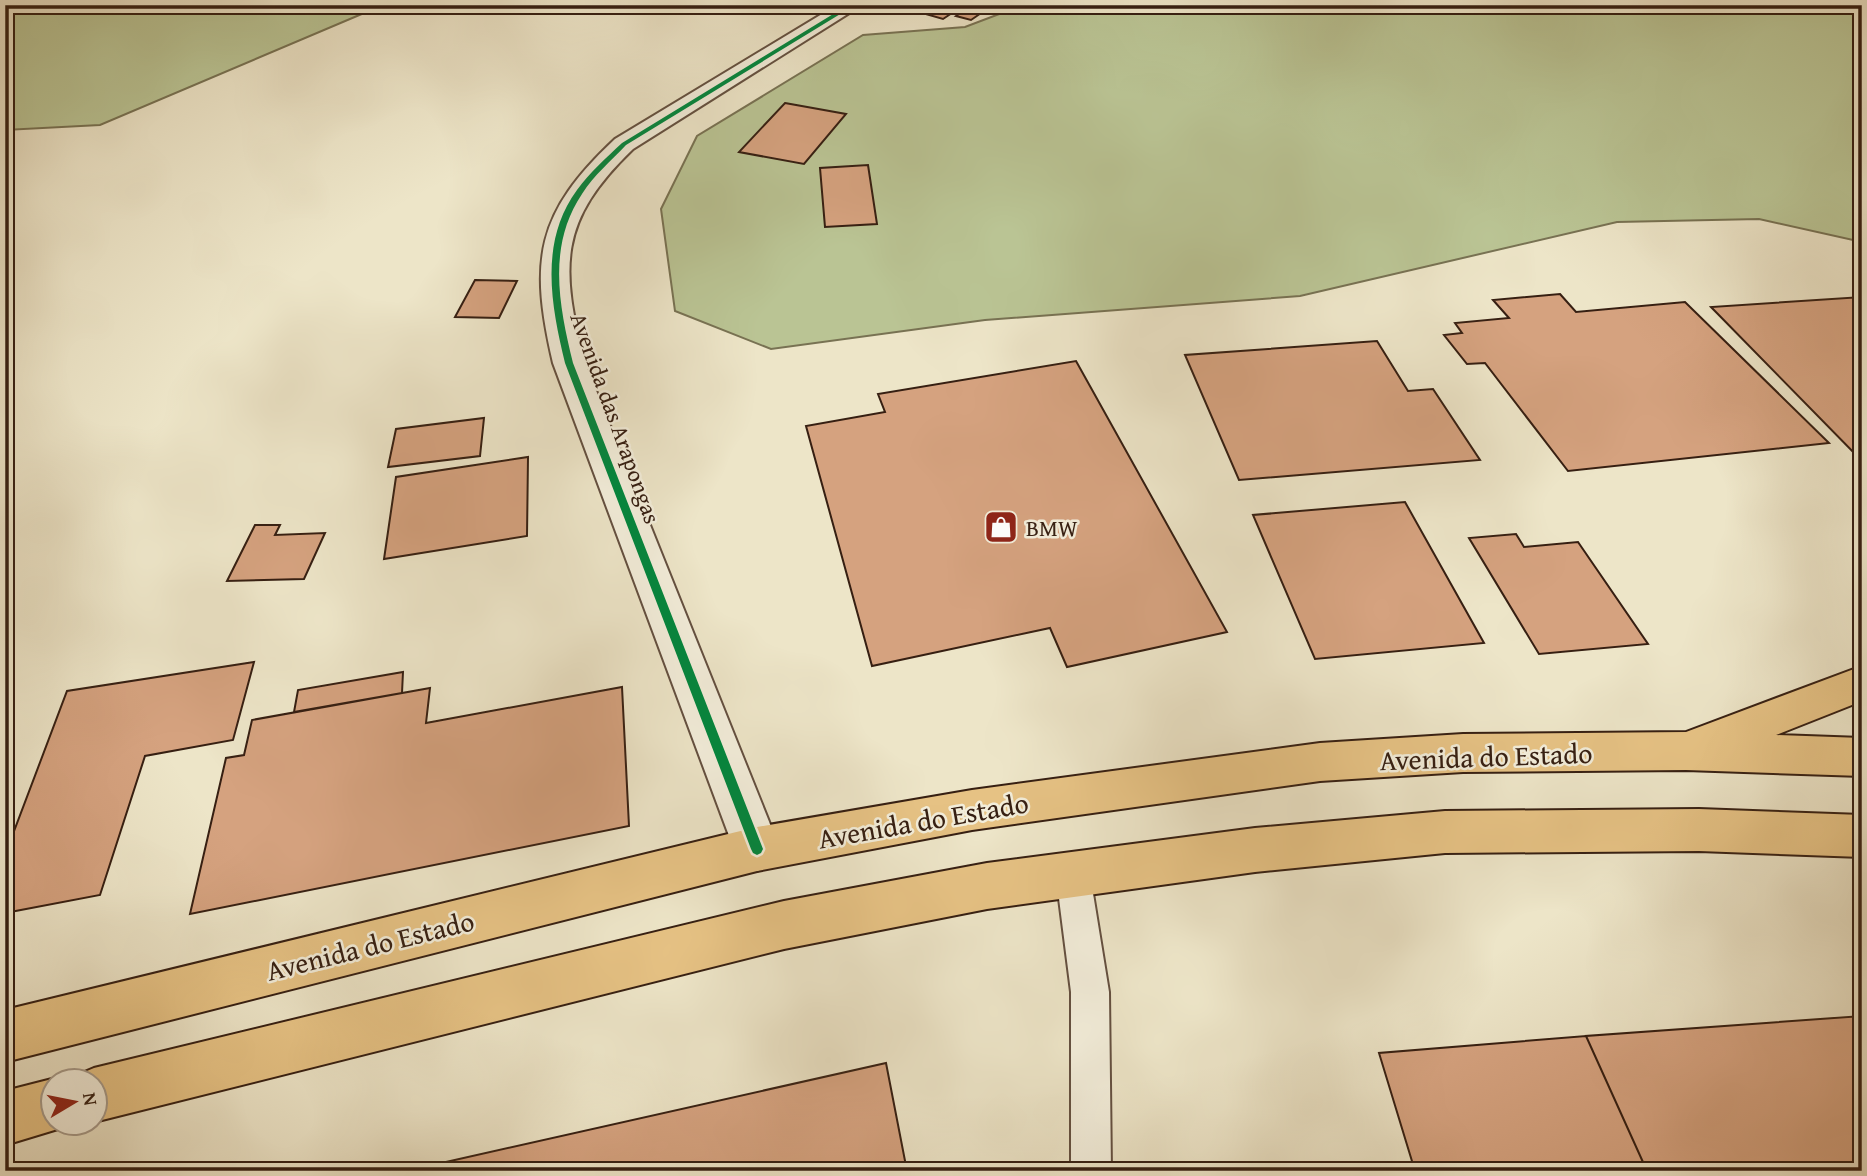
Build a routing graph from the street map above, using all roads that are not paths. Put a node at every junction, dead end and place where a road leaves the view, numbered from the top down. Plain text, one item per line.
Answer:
1 (852, 5) edge
2 (1862, 683) edge
3 (1686, 751) junction
4 (1862, 757) edge
5 (1862, 836) edge
6 (757, 849) junction
7 (1073, 875) junction
8 (5, 1036) edge
9 (108, 1093) edge
10 (38, 1110) edge
11 (5, 1118) edge
12 (1091, 1171) edge

1 - 6 street, Avenida das Arapongas
2 - 3 main road
3 - 4 main road, Avenida do Estado
3 - 6 main road, Avenida do Estado
5 - 7 main road
6 - 8 main road, Avenida do Estado
7 - 9 main road
7 - 12 lane
10 - 11 main road

